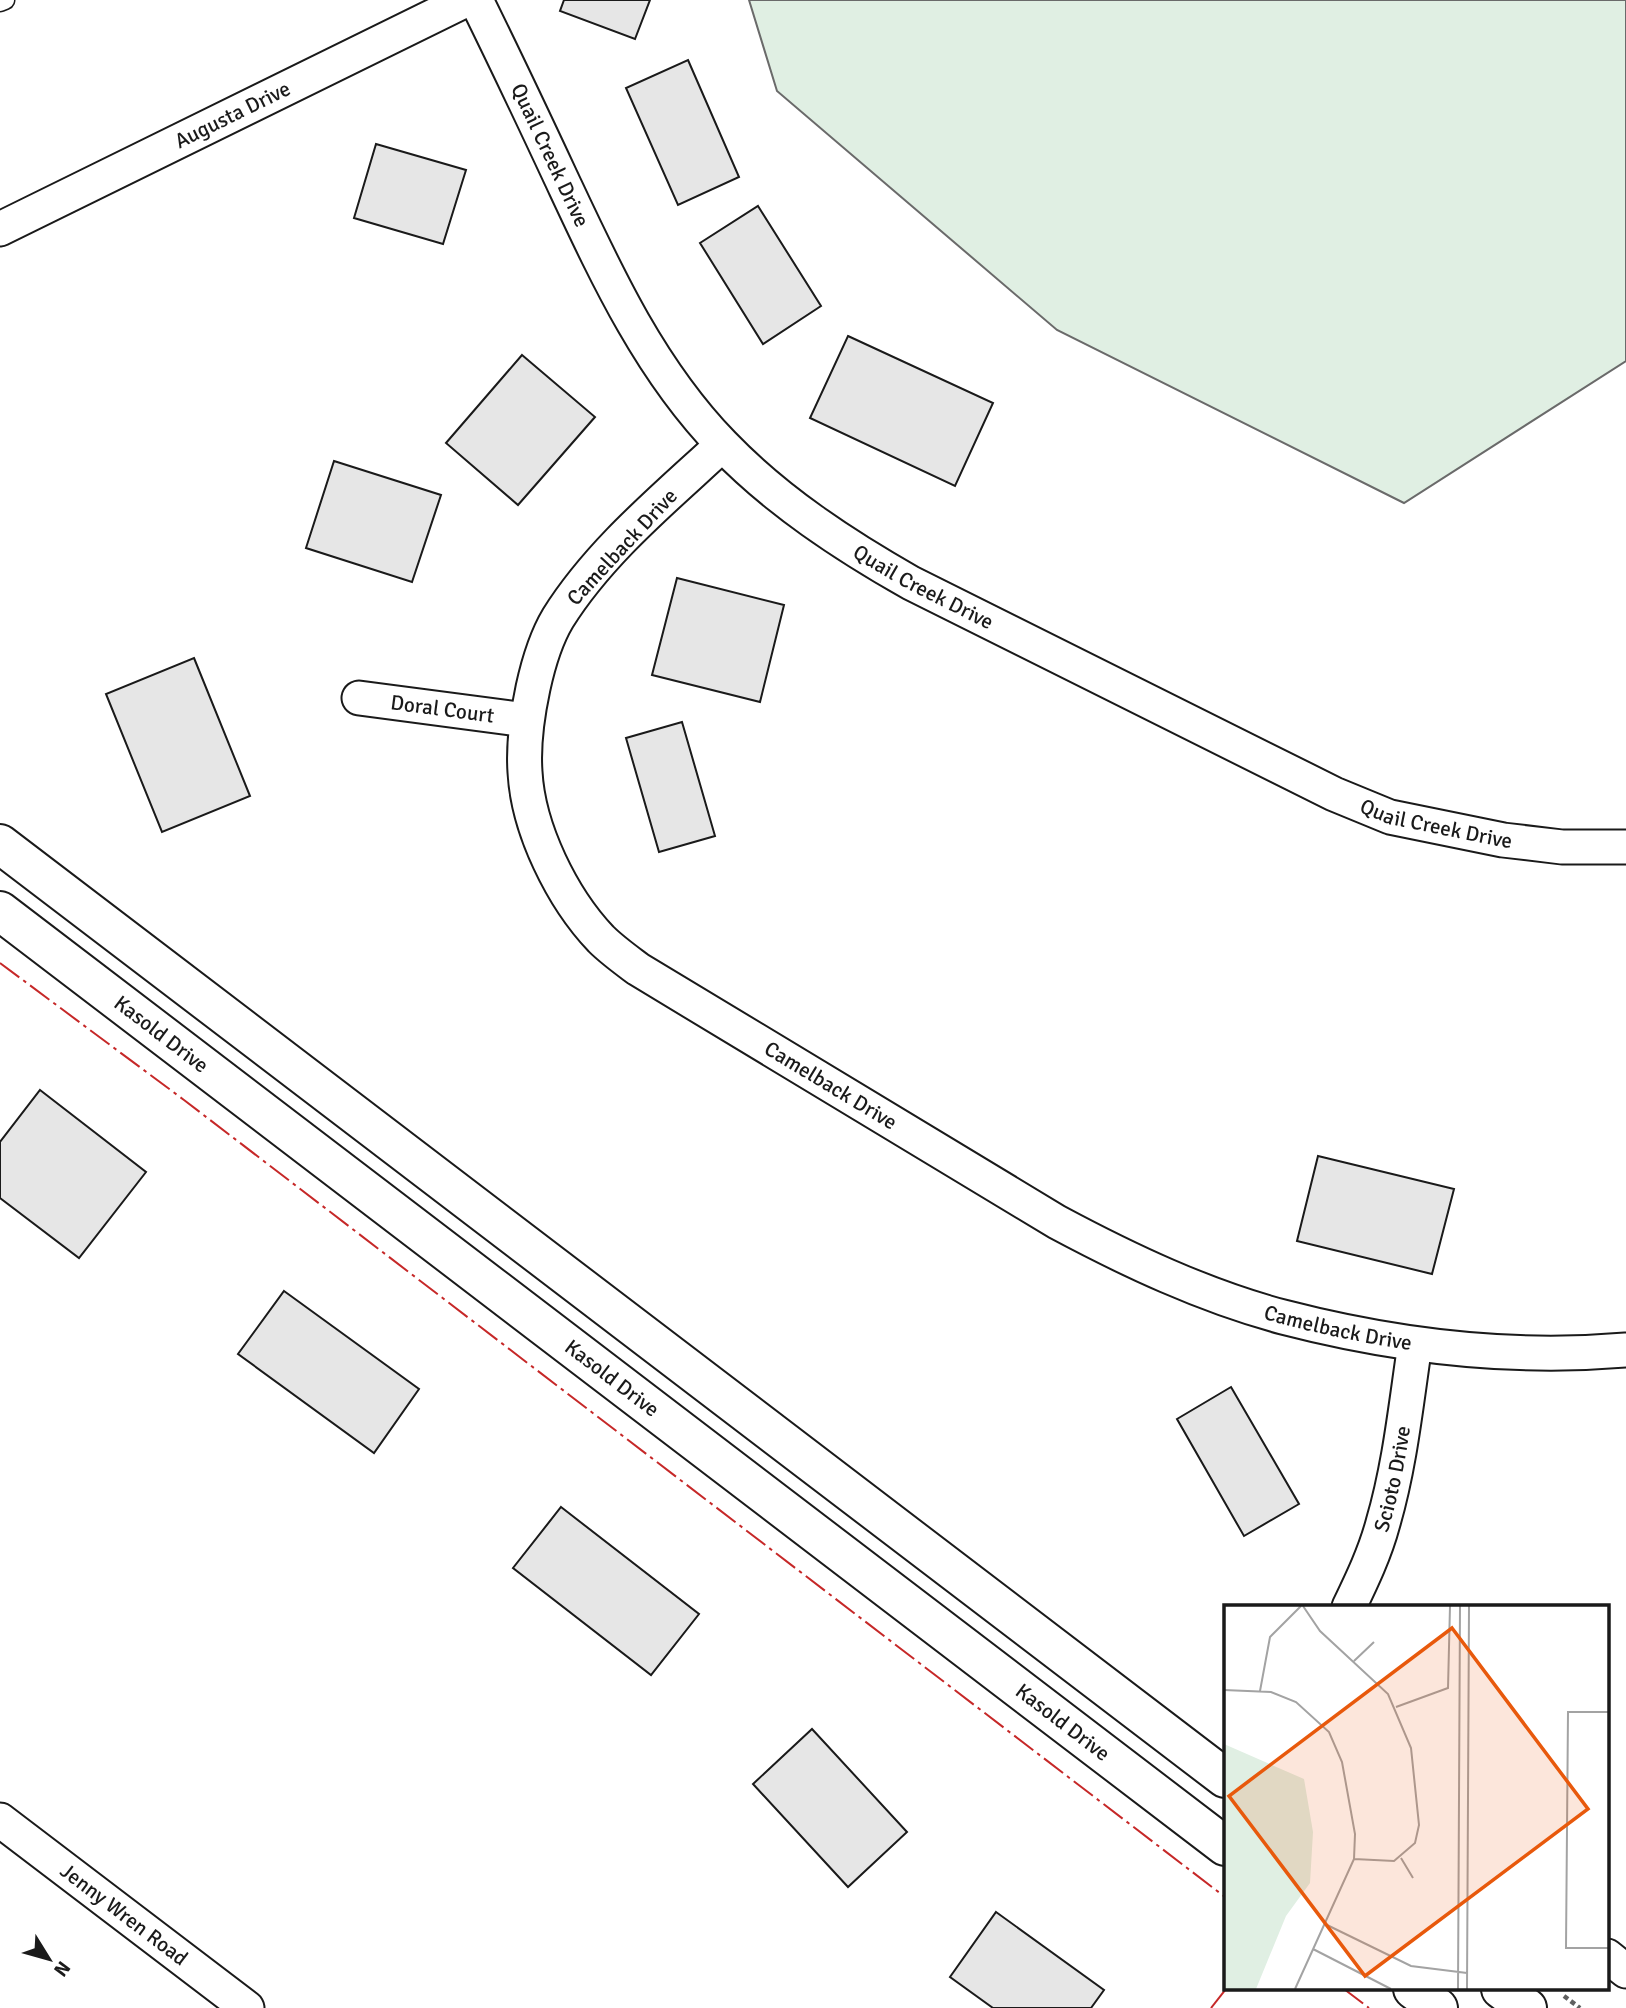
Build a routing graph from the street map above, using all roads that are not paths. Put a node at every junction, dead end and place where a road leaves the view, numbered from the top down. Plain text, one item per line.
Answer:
1 (5, 0) edge
2 (466, 0) edge
3 (476, 0) edge
4 (0, 2) edge
5 (0, 229) edge
6 (723, 445) junction
7 (359, 698) dead end
8 (526, 720) junction
9 (0, 844) edge
10 (1626, 847) edge
11 (0, 911) edge
12 (1415, 1344) junction
13 (1626, 1350) edge
14 (1350, 1605) edge
15 (1224, 1777) edge
16 (0, 1820) edge
17 (1224, 1845) edge
18 (1608, 1957) edge
19 (1626, 1971) edge
20 (1414, 1990) edge
21 (1502, 1990) edge
22 (247, 2008) edge
23 (1438, 2008) edge
24 (1527, 2008) edge

1 - 4 lane
2 - 5 street, Augusta Drive
3 - 6 street, Quail Creek Drive
6 - 8 street, Camelback Drive
6 - 10 street, Quail Creek Drive
7 - 8 street, Doral Court
8 - 12 street, Camelback Drive
9 - 15 main road
11 - 17 main road, Kasold Drive
12 - 13 street, Camelback Drive
12 - 14 street, Scioto Drive
16 - 22 street, Jenny Wren Road
18 - 19 street
20 - 23 main road
21 - 24 main road

